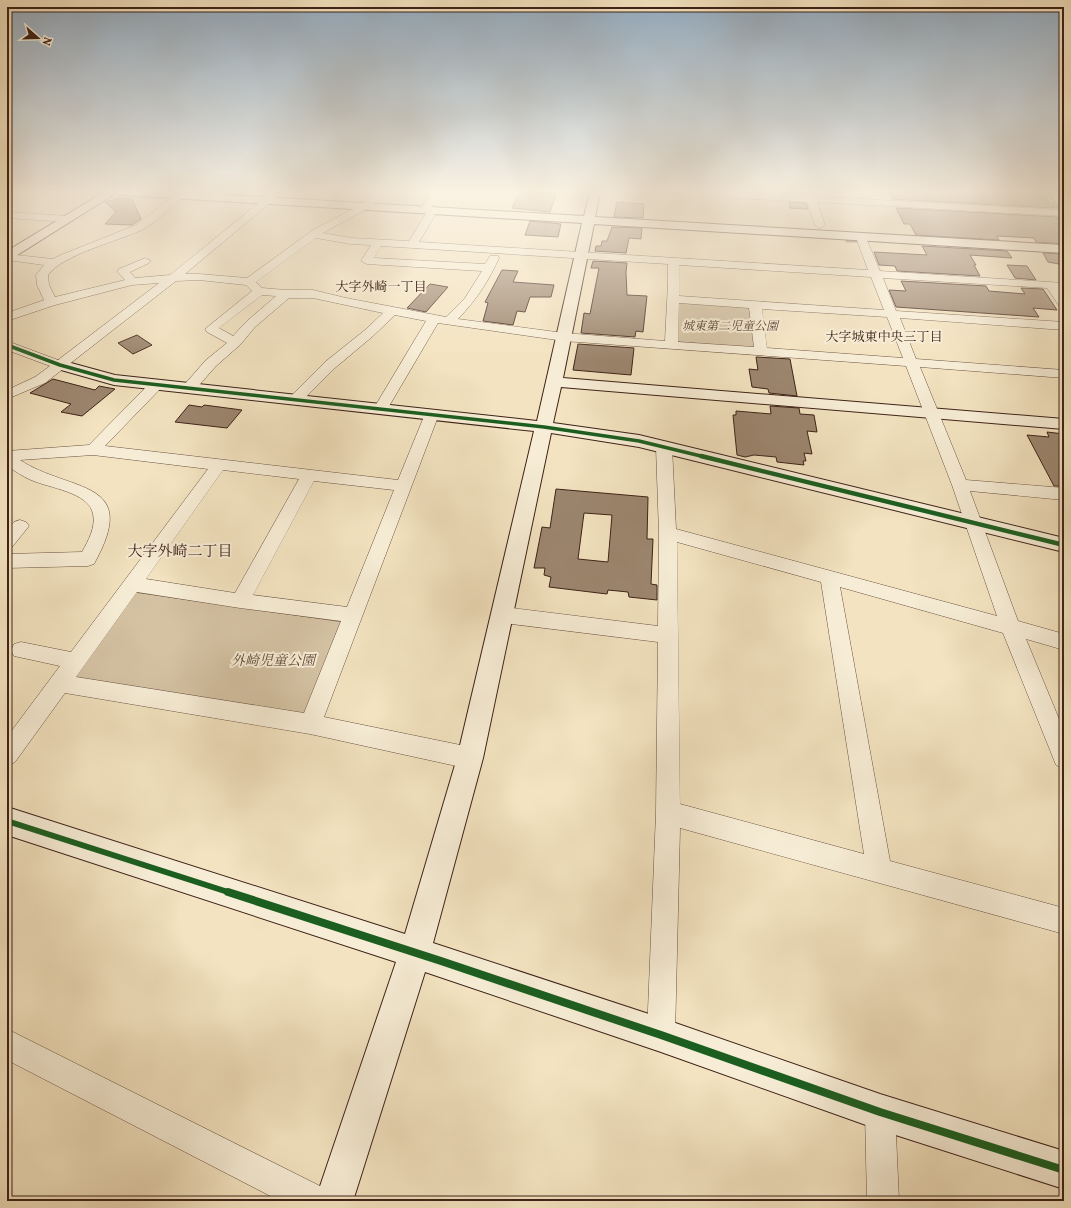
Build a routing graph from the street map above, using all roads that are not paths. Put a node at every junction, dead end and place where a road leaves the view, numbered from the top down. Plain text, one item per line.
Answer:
1 (18, 248) edge
2 (90, 248) edge
3 (209, 248) edge
4 (295, 248) edge
5 (374, 248) edge
6 (487, 248) edge
7 (583, 248) edge
8 (865, 248) edge
9 (498, 249) junction
10 (582, 255) junction
11 (7, 256) edge
12 (144, 261) dead end
13 (673, 261) junction
14 (56, 263) junction
15 (489, 268) junction
16 (874, 274) junction
17 (173, 278) junction
18 (132, 282) junction
19 (249, 282) junction
20 (1050, 285) junction
21 (1064, 286) edge
22 (259, 291) junction
23 (286, 294) junction
24 (673, 299) junction
25 (51, 302) junction
26 (1064, 304) edge
27 (755, 305) junction
28 (392, 311) junction
29 (891, 315) junction
30 (7, 317) edge
31 (434, 319) junction
32 (449, 321) junction
33 (1064, 326) edge
34 (564, 337) junction
35 (235, 342) junction
36 (671, 344) junction
37 (7, 345) edge
38 (761, 351) junction
39 (911, 362) junction
40 (60, 365) junction
41 (1064, 374) edge
42 (553, 382) junction
43 (156, 384) junction
44 (189, 388) junction
45 (7, 395) edge
46 (296, 399) junction
47 (381, 408) junction
48 (432, 414) junction
49 (931, 414) junction
50 (1064, 424) edge
51 (544, 427) junction
52 (664, 447) junction
53 (93, 450) junction
54 (7, 457) edge
55 (219, 465) junction
56 (309, 476) junction
57 (960, 485) junction
58 (403, 486) junction
59 (1064, 494) edge
60 (973, 522) junction
61 (20, 526) dead end
62 (668, 533) junction
63 (7, 541) edge
64 (1064, 545) edge
65 (7, 561) edge
66 (829, 577) junction
67 (131, 584) junction
68 (240, 601) junction
69 (352, 615) junction
70 (503, 615) junction
71 (1011, 628) junction
72 (668, 635) junction
73 (1064, 642) edge
74 (21, 650) dead end
75 (75, 661) junction
76 (60, 683) junction
77 (310, 724) junction
78 (7, 755) edge
79 (470, 758) junction
80 (1064, 758) edge
81 (668, 812) junction
82 (7, 821) edge
83 (879, 871) junction
84 (1064, 921) edge
85 (415, 953) junction
86 (661, 1035) junction
87 (7, 1044) edge
88 (880, 1112) junction
89 (1064, 1170) edge
90 (314, 1201) edge
91 (334, 1201) edge
92 (883, 1201) edge

1 - 11 street
2 - 14 street
3 - 17 street
4 - 19 street
5 - 15 street
6 - 9 street
7 - 10 street
8 - 16 street
9 - 10 street
9 - 15 street
10 - 13 street
10 - 34 street
11 - 14 street
12 - 18 street
13 - 16 street
13 - 24 street
14 - 25 street
15 - 32 street
16 - 20 street
16 - 29 street
17 - 18 street
17 - 19 street
17 - 40 street
18 - 25 street
19 - 22 street
20 - 21 street
20 - 26 street
22 - 23 street
22 - 35 street
23 - 28 street
23 - 35 street
24 - 27 street
24 - 36 street
25 - 30 street
27 - 29 street
27 - 38 street
28 - 31 street
28 - 46 street
29 - 33 street
29 - 39 street
31 - 32 street
31 - 47 street
32 - 34 street
34 - 36 street
34 - 42 street
35 - 44 street
36 - 38 street
37 - 40 street
38 - 39 street
39 - 41 street
39 - 49 street
40 - 43 street
40 - 45 street
42 - 49 street
42 - 51 street
43 - 44 street
43 - 53 street
44 - 46 street
46 - 47 street
47 - 48 street
48 - 51 street
48 - 58 street
49 - 50 street
49 - 57 street
51 - 52 street
51 - 70 street
52 - 60 street
52 - 62 street
53 - 54 street
53 - 55 street
54 - 65 street
55 - 56 street
55 - 67 street
56 - 58 street
56 - 68 street
57 - 59 street
57 - 60 street
58 - 69 street
60 - 64 street
60 - 71 street
61 - 63 street
62 - 66 street
62 - 72 street
66 - 71 street
66 - 83 street
67 - 68 street
67 - 75 street
68 - 69 street
69 - 77 street
70 - 72 street
70 - 79 street
71 - 73 street
71 - 80 street
72 - 81 street
74 - 75 street
75 - 76 street
76 - 77 street
76 - 78 street
77 - 79 street
79 - 85 street
81 - 83 street
81 - 86 street
82 - 85 street
83 - 84 street
85 - 86 street
85 - 91 street
86 - 88 street
87 - 90 street
88 - 89 street
88 - 92 street

